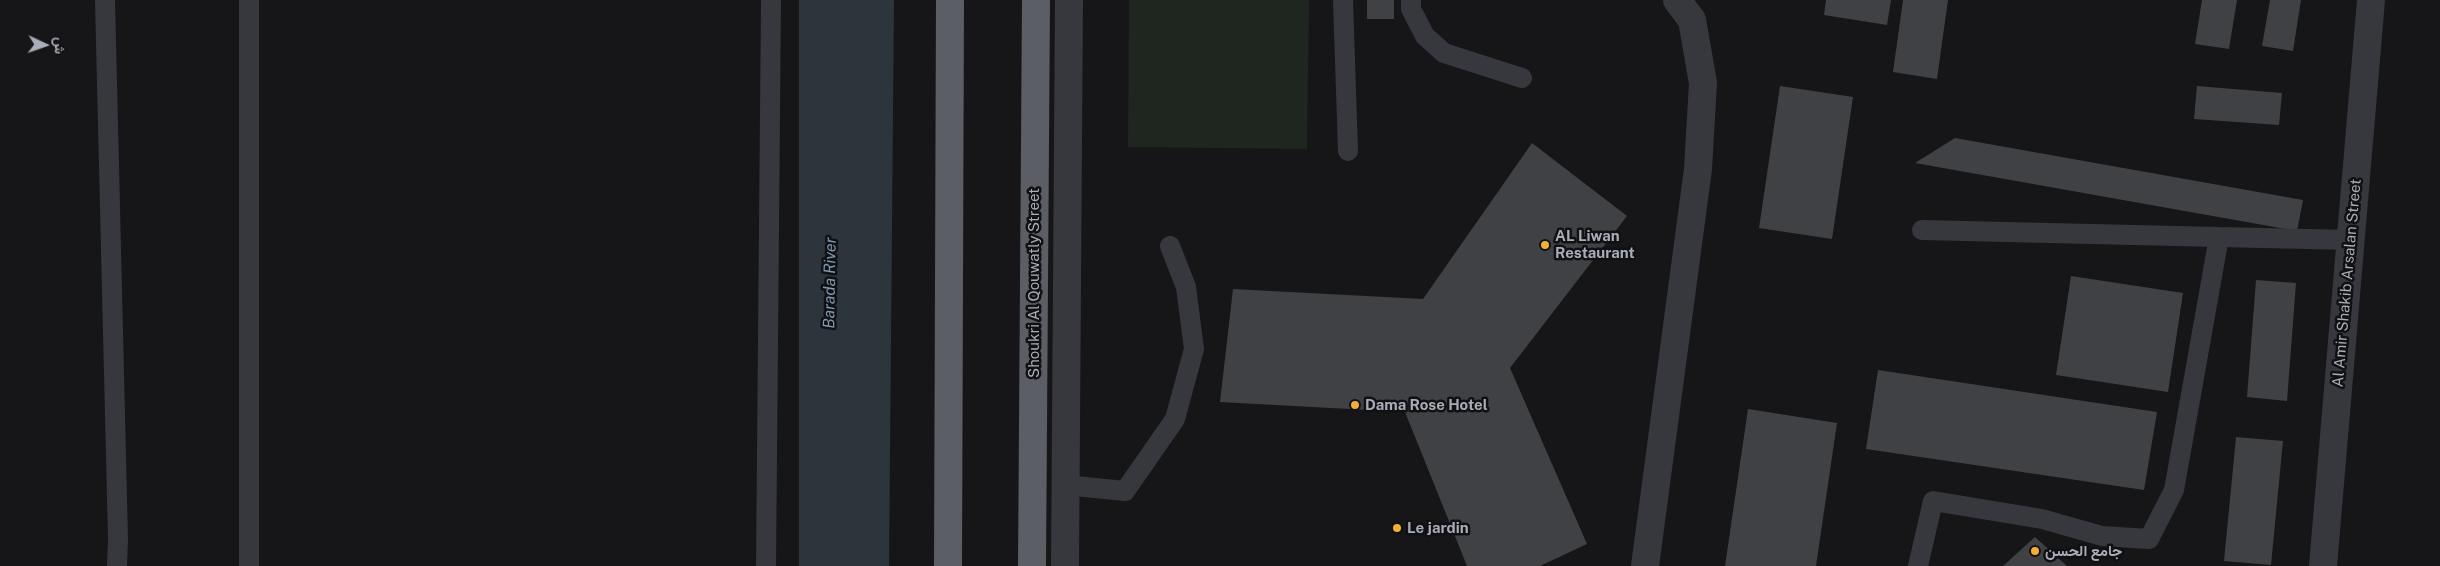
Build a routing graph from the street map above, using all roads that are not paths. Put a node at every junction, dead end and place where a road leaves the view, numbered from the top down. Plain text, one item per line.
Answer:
1 (105, 0) edge
2 (249, 0) edge
3 (771, 0) edge
4 (950, 0) edge
5 (1036, 0) edge
6 (1069, 0) edge
7 (1343, 0) edge
8 (1412, 0) edge
9 (1677, 0) edge
10 (2371, 0) edge
11 (1522, 78) dead end
12 (1348, 151) dead end
13 (1922, 230) dead end
14 (2220, 237) junction
15 (2351, 240) junction
16 (1170, 246) dead end
17 (1066, 485) junction
18 (117, 566) edge
19 (248, 566) edge
20 (766, 566) edge
21 (948, 566) edge
22 (1032, 566) edge
23 (1065, 566) edge
24 (1645, 566) edge
25 (1918, 566) edge
26 (2324, 566) edge

1 - 18 lane
2 - 19 lane
3 - 20 lane
4 - 21 highway
5 - 22 highway, Shoukri Al Qouwatly Street
6 - 17 street
7 - 12 lane
8 - 11 lane
9 - 24 street
10 - 15 street, Al Amir Shakib Arsalan Street
13 - 14 lane
14 - 15 lane
14 - 25 lane
15 - 26 street, Al Amir Shakib Arsalan Street
16 - 17 lane
17 - 23 street

